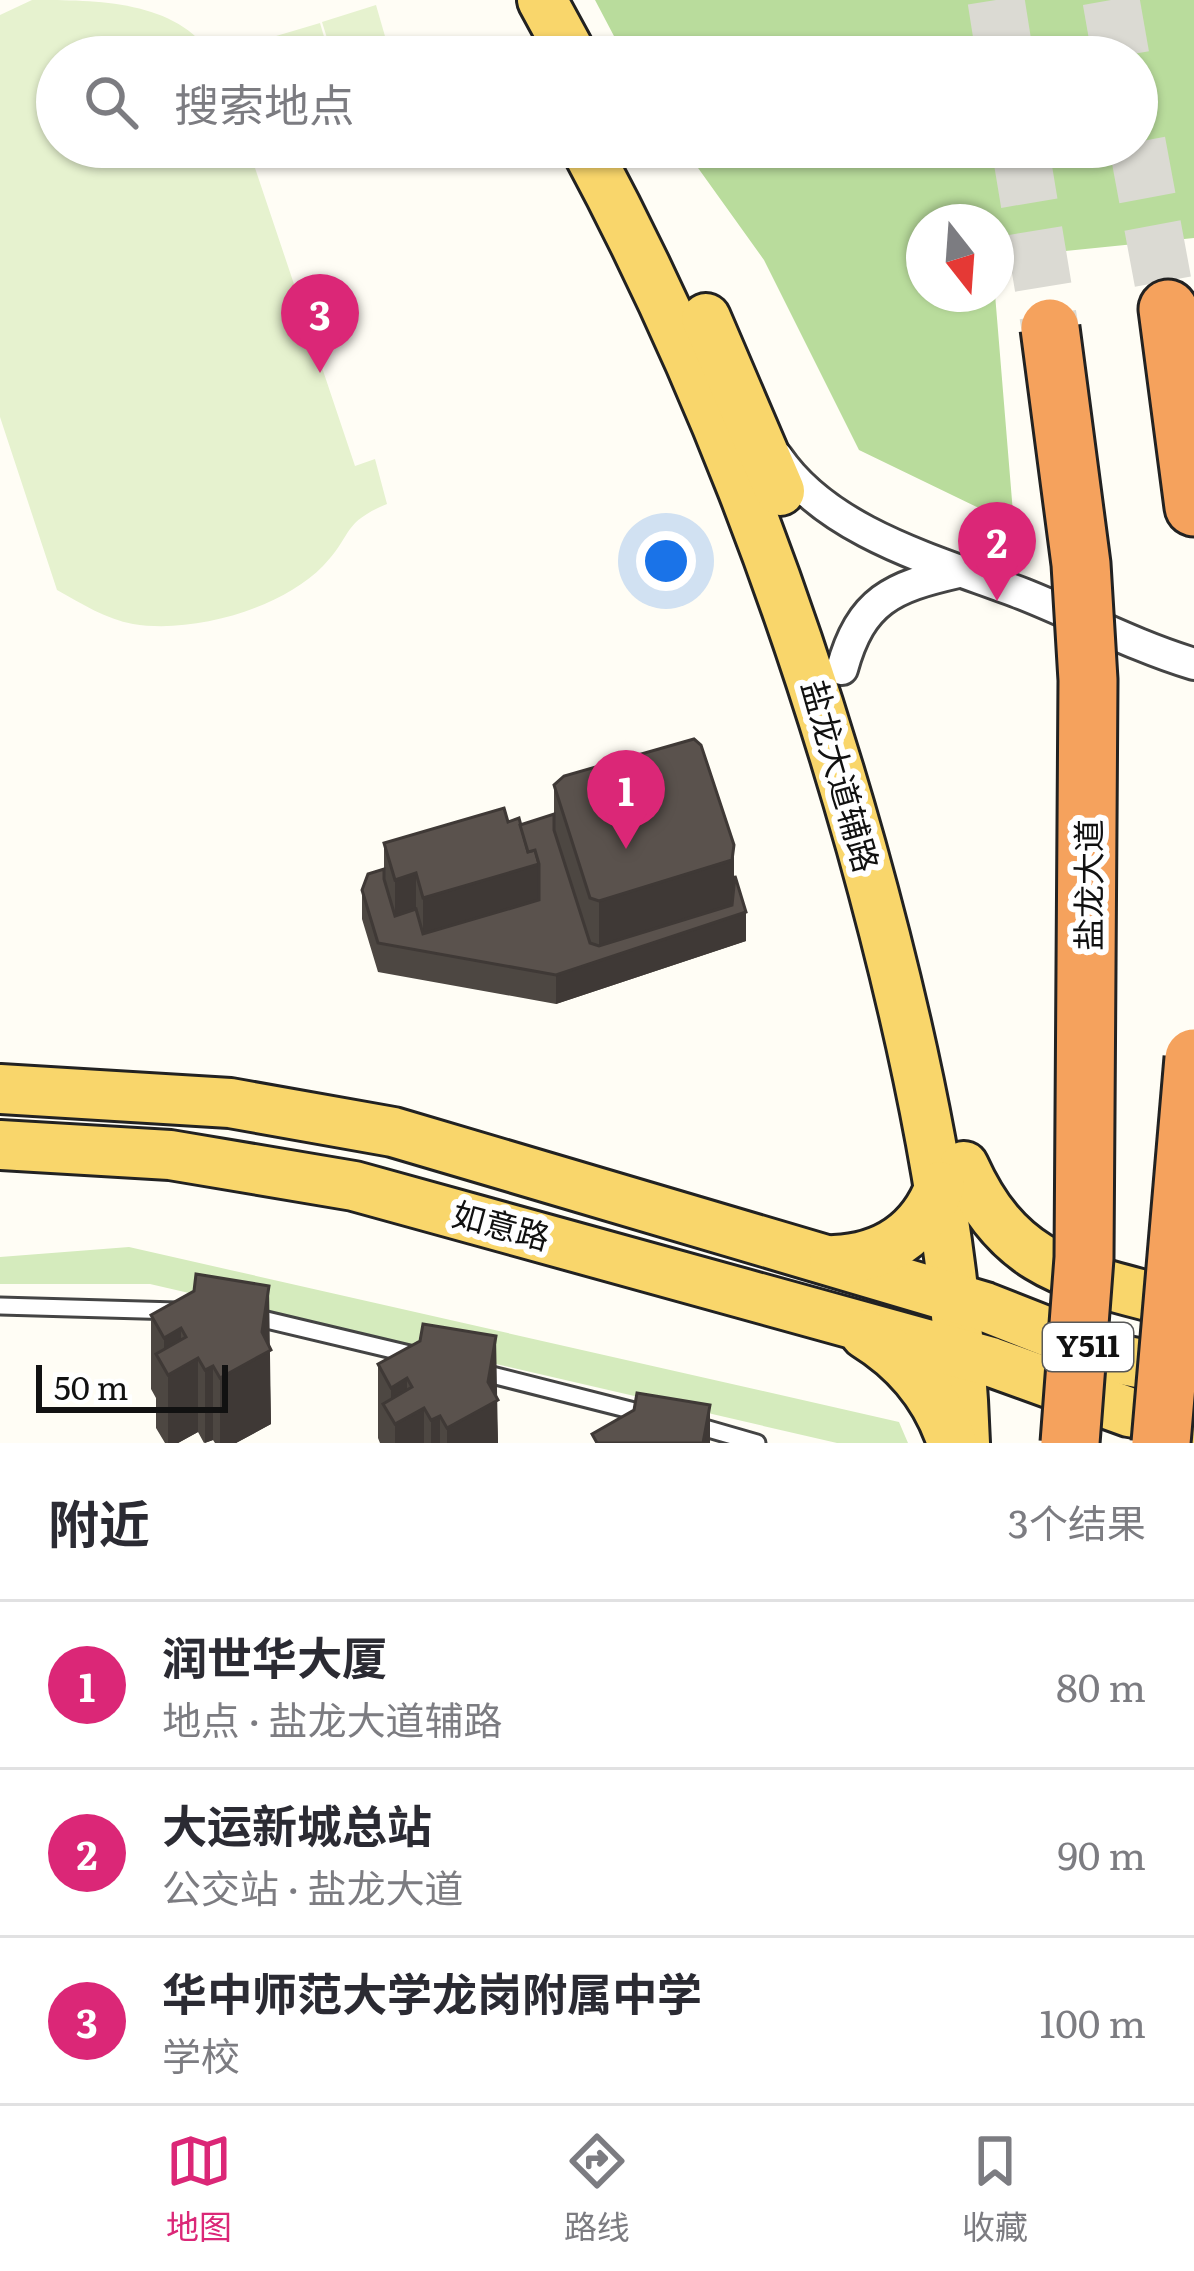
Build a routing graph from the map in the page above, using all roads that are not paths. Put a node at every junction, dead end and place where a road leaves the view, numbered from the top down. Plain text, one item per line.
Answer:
1 (507, 0) edge
2 (542, 0) edge
3 (526, 36) edge
4 (562, 36) edge
5 (595, 168) edge
6 (631, 168) edge
7 (1168, 309) tunnel mouth
8 (1050, 328) tunnel mouth
9 (757, 427) junction
10 (1194, 507) edge
11 (958, 572) junction
12 (1194, 664) edge
13 (842, 669) junction
14 (1194, 1058) edge
15 (0, 1088) edge
16 (0, 1144) edge
17 (952, 1176) junction
18 (833, 1260) junction
19 (969, 1303) junction
20 (0, 1306) edge
21 (1194, 1309) edge
22 (191, 1311) edge
23 (238, 1313) edge
24 (846, 1322) junction
25 (975, 1358) junction
26 (429, 1359) edge
27 (450, 1364) edge
28 (1184, 1418) edge
29 (757, 1443) edge
30 (952, 1443) edge
31 (965, 1443) edge
32 (1070, 1443) edge

1 - 3 main road
2 - 4 main road
5 - 17 main road, 盐龙大道辅路
6 - 9 main road, 盐龙大道辅路
7 - 10 highway
8 - 32 highway, 盐龙大道, bridge
9 - 11 street
9 - 13 main road, 盐龙大道辅路
11 - 12 street
11 - 13 street
13 - 17 main road, 盐龙大道辅路
14 - 28 highway, bridge
15 - 18 main road, 如意路
16 - 24 main road, 如意路
17 - 18 main road
17 - 19 main road, 盐龙大道辅路
17 - 21 main road
18 - 19 main road, 如意路
19 - 25 main road, 盐龙大道辅路
19 - 28 main road, Y511
20 - 22 lane
23 - 26 lane
24 - 25 main road, 如意路
24 - 30 main road
25 - 28 main road, Y511
25 - 31 main road, 盐龙大道辅路
27 - 29 lane

